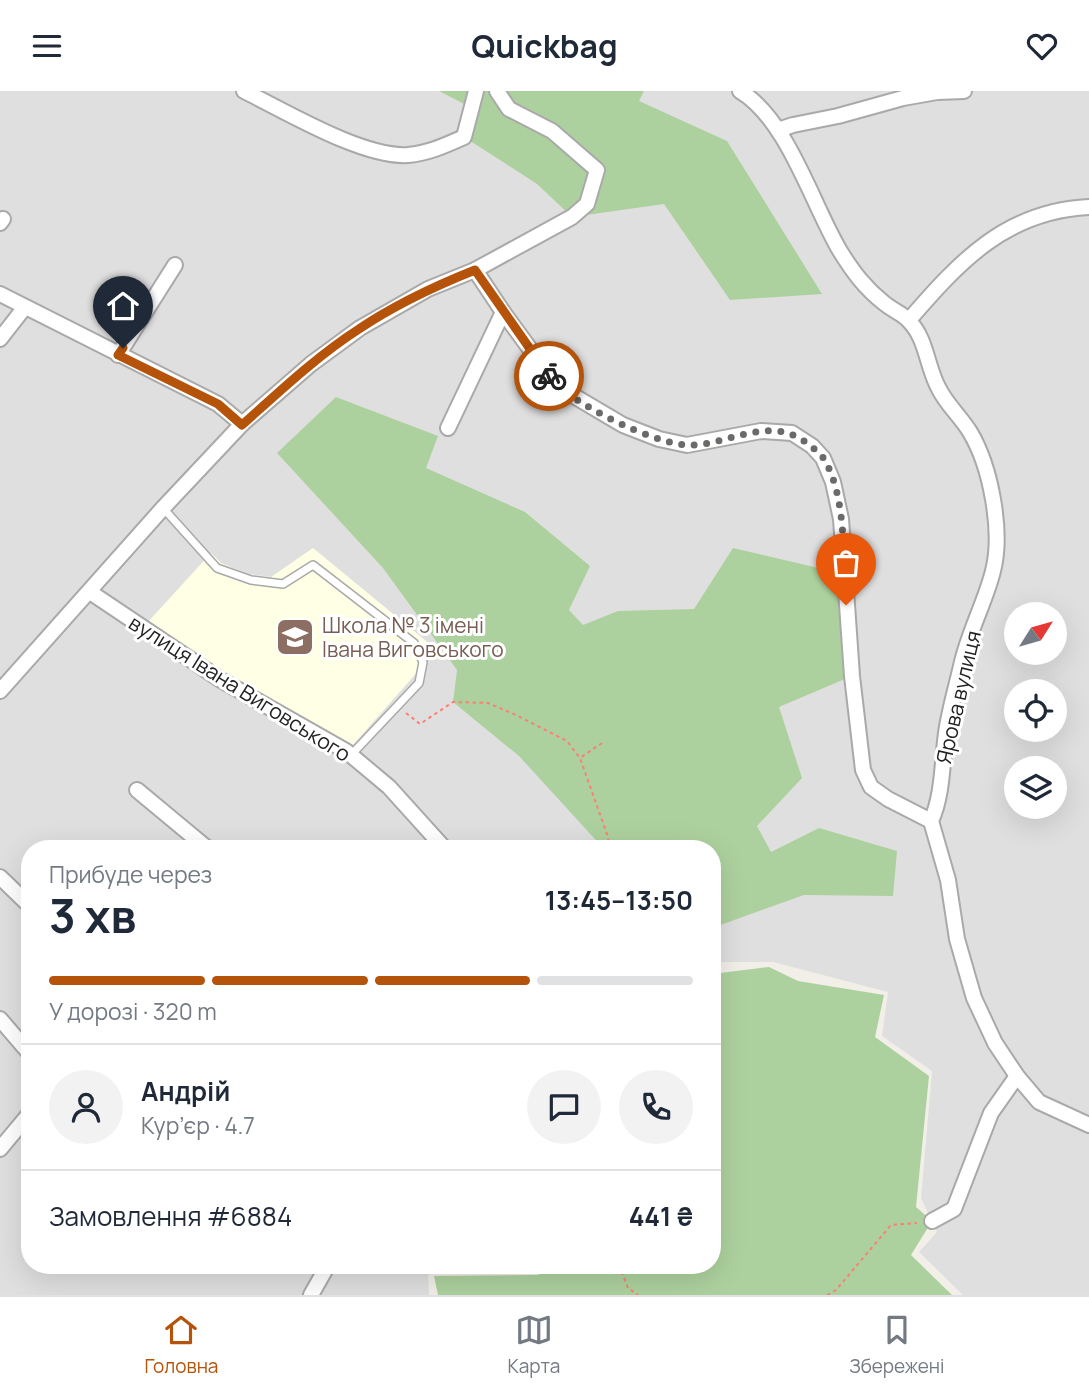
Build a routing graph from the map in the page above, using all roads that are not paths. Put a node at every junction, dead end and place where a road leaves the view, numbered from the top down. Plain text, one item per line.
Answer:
1 (244, 91) edge
2 (476, 91) edge
3 (497, 91) edge
4 (740, 91) edge
5 (964, 91) edge
6 (778, 130) junction
7 (1089, 207) edge
8 (175, 265) dead end
9 (475, 270) junction
10 (0, 294) edge
11 (25, 307) junction
12 (503, 312) junction
13 (909, 320) junction
14 (0, 339) edge
15 (118, 355) junction
16 (242, 425) junction
17 (449, 428) dead end
18 (163, 508) junction
19 (90, 592) junction
20 (0, 691) edge
21 (351, 755) junction
22 (137, 790) dead end
23 (931, 821) junction
24 (197, 840) edge
25 (437, 840) edge
26 (0, 877) edge
27 (21, 897) edge
28 (0, 1019) edge
29 (21, 1043) edge
30 (1017, 1076) junction
31 (21, 1124) edge
32 (1089, 1125) edge
33 (0, 1149) edge
34 (932, 1221) road end
35 (323, 1274) edge
36 (311, 1295) edge

1 - 2 street
3 - 9 street
4 - 6 street, Ярова вулиця
5 - 6 street
6 - 13 street, Ярова вулиця
7 - 13 street
8 - 15 street
9 - 12 street
9 - 16 street
10 - 11 street
11 - 14 street
11 - 15 street
12 - 17 street
12 - 23 street
13 - 23 street, Ярова вулиця
15 - 16 street
16 - 18 street
18 - 19 street
18 - 21 lane
19 - 20 street
19 - 21 street, вулиця Івана Виговського
21 - 25 street, вулиця Івана Виговського
22 - 24 street
23 - 30 street
26 - 27 street
28 - 29 street
30 - 32 street
30 - 34 street
31 - 33 street
35 - 36 street

